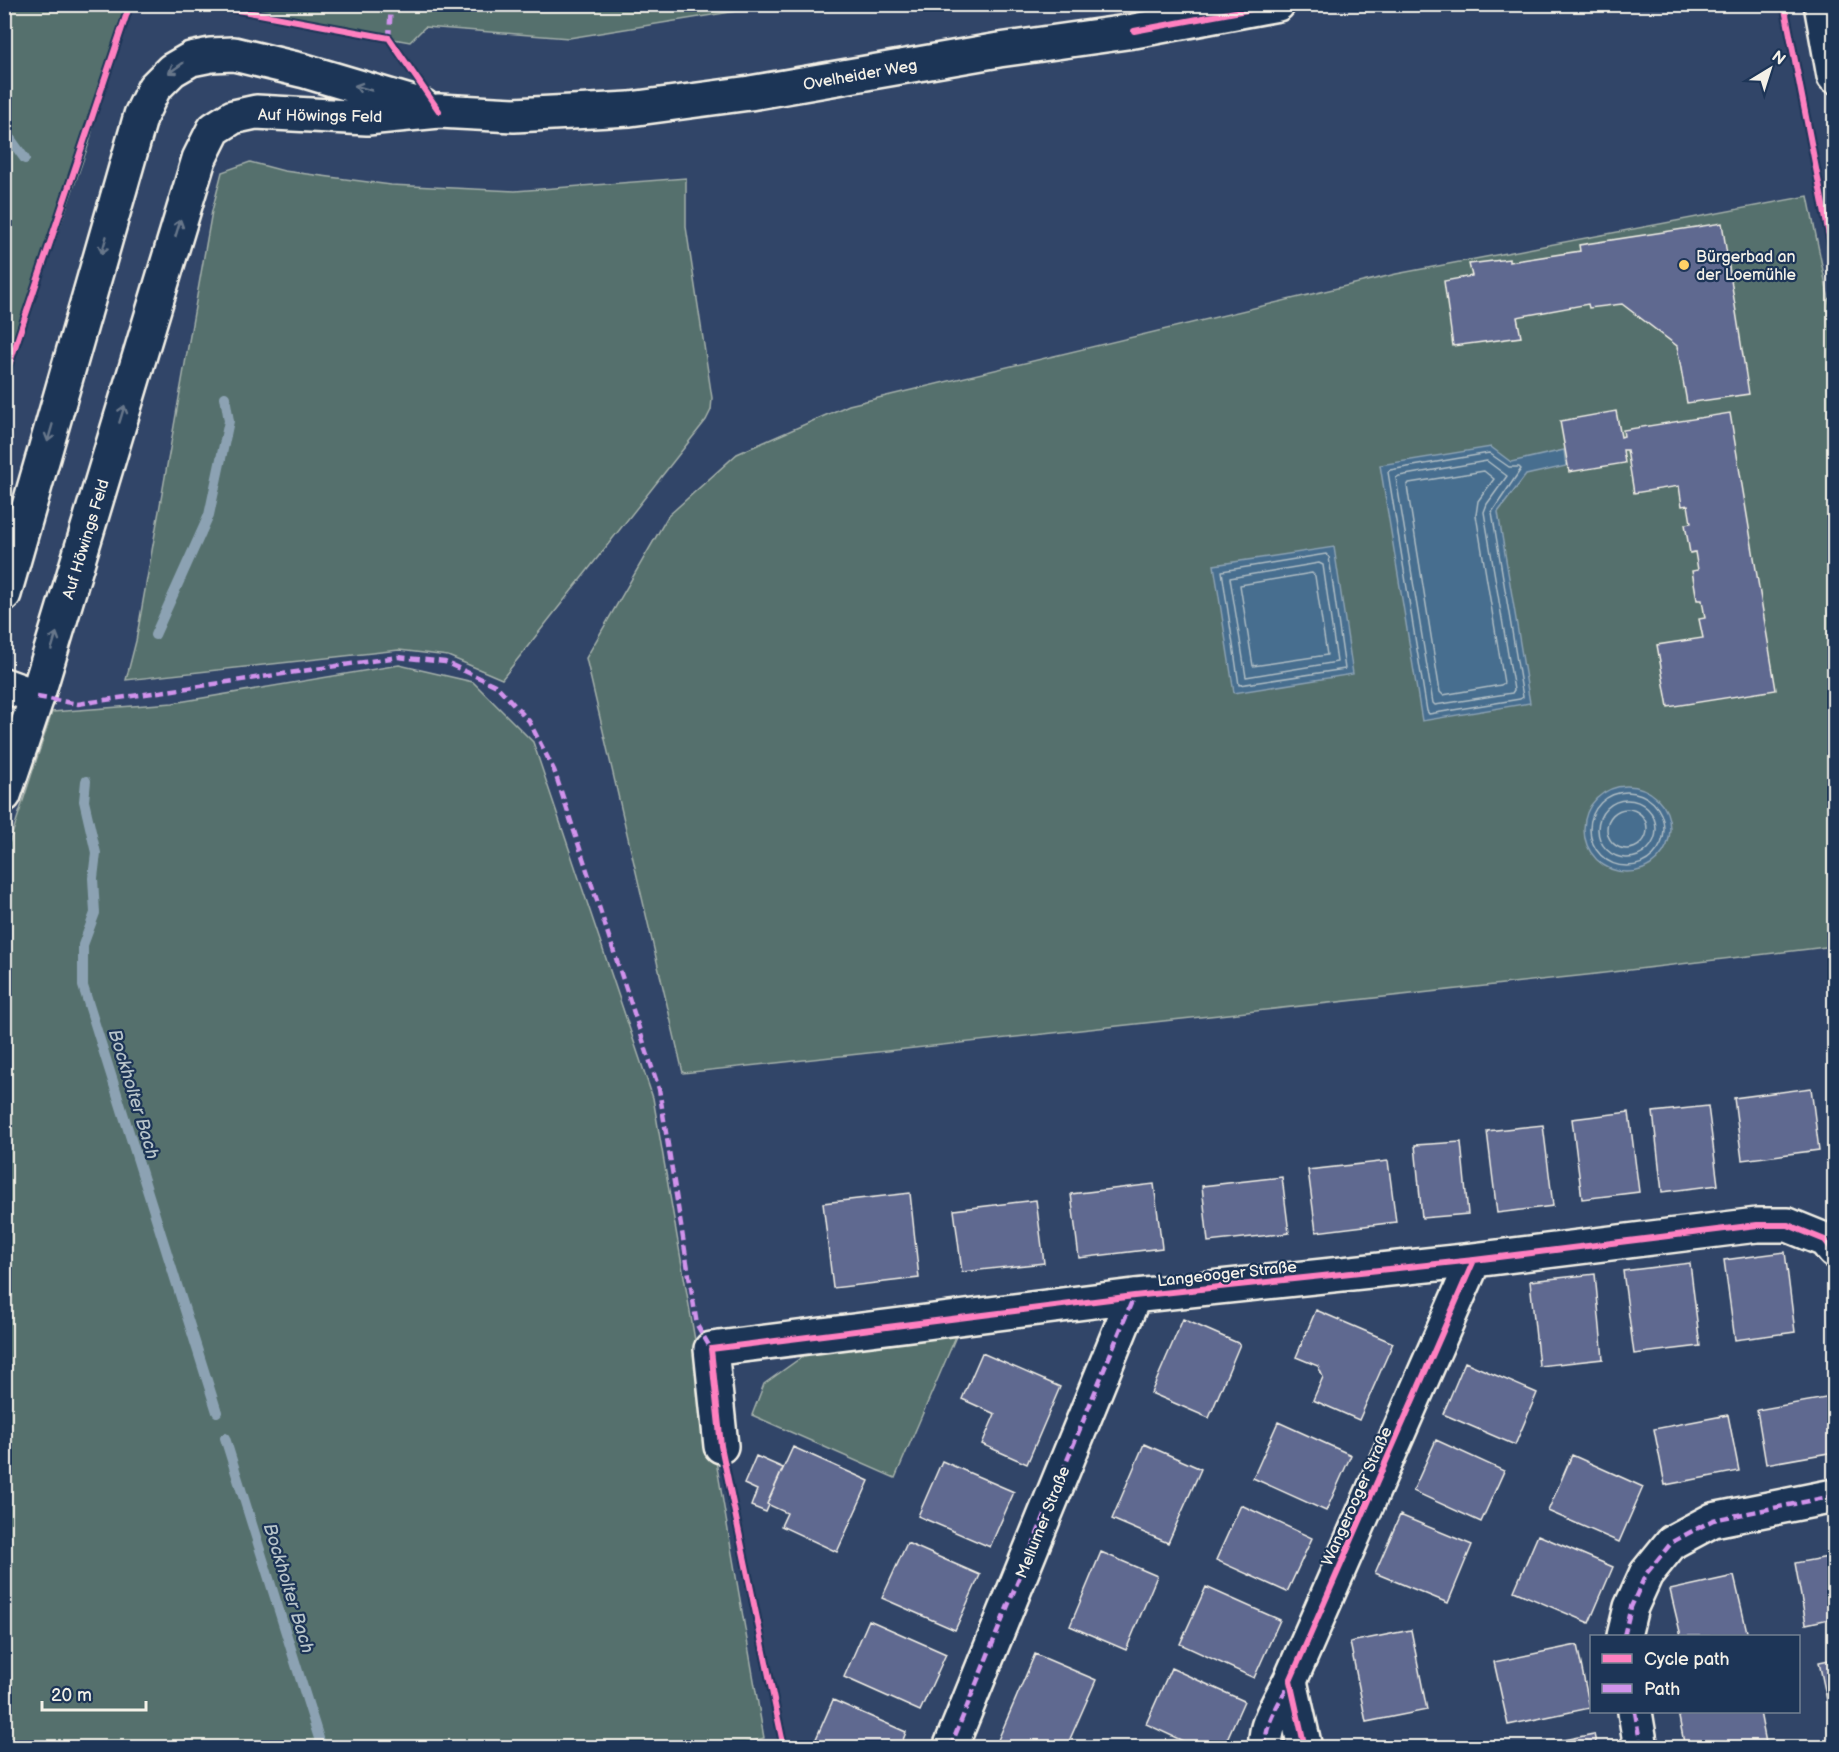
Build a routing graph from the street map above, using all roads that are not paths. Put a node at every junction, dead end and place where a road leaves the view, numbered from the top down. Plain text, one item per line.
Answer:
1 (1278, 4) edge
2 (1821, 4) edge
3 (1834, 76) edge
4 (439, 111) junction
5 (4, 594) edge
6 (4, 685) edge
7 (37, 698) junction
8 (4, 795) edge
9 (1834, 1251) edge
10 (1474, 1260) junction
11 (1134, 1296) junction
12 (721, 1446) dead end
13 (1834, 1496) edge
14 (1624, 1635) edge
15 (1290, 1681) junction
16 (1635, 1713) edge
17 (950, 1748) edge
18 (1266, 1748) edge
19 (1305, 1748) edge
20 (1641, 1748) edge

1 - 4 street, Ovelheider Weg
2 - 3 street
4 -> 5 street, Auf Höwings Feld
7 -> 4 street, Auf Höwings Feld
6 - 7 street
7 - 8 street, Auf Höwings Feld
9 - 10 street, Langeooger Straße
10 - 11 street, Langeooger Straße
10 - 15 street, Wangerooger Straße
11 - 12 street, Langeooger Straße
11 - 17 street, Mellumer Straße
13 - 14 street
15 - 18 street, Wangerooger Straße
15 - 19 street
16 - 20 street

